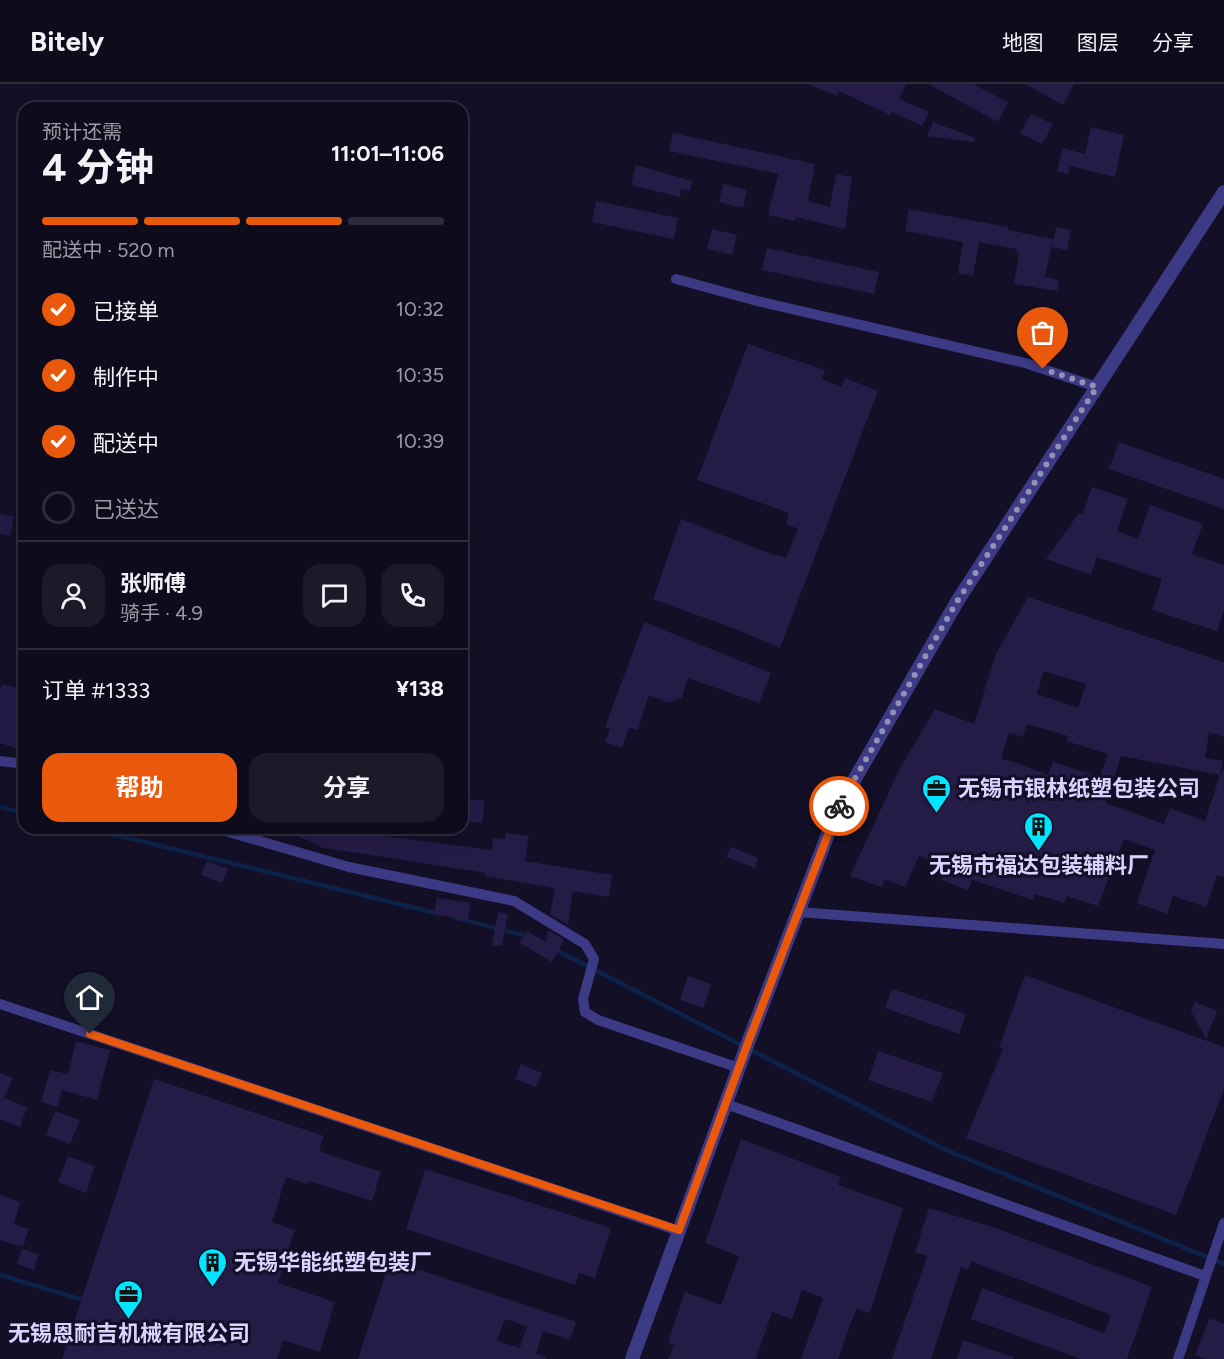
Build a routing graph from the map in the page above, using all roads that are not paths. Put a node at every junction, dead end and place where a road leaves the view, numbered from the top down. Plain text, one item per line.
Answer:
1 (1224, 192) edge
2 (676, 279) dead end
3 (1097, 387) junction
4 (0, 761) edge
5 (18, 763) edge
6 (236, 834) edge
7 (798, 912) junction
8 (1224, 944) edge
9 (0, 1004) edge
10 (741, 1062) junction
11 (726, 1104) junction
12 (1224, 1223) edge
13 (679, 1230) junction
14 (1207, 1272) junction
15 (632, 1359) edge
16 (1178, 1359) edge

1 - 3 street
2 - 3 street
3 - 7 street
4 - 5 street
6 - 10 street
7 - 8 street
7 - 10 street
9 - 13 street
10 - 11 street
11 - 13 street
11 - 14 street
12 - 14 street
13 - 15 street
14 - 16 street

